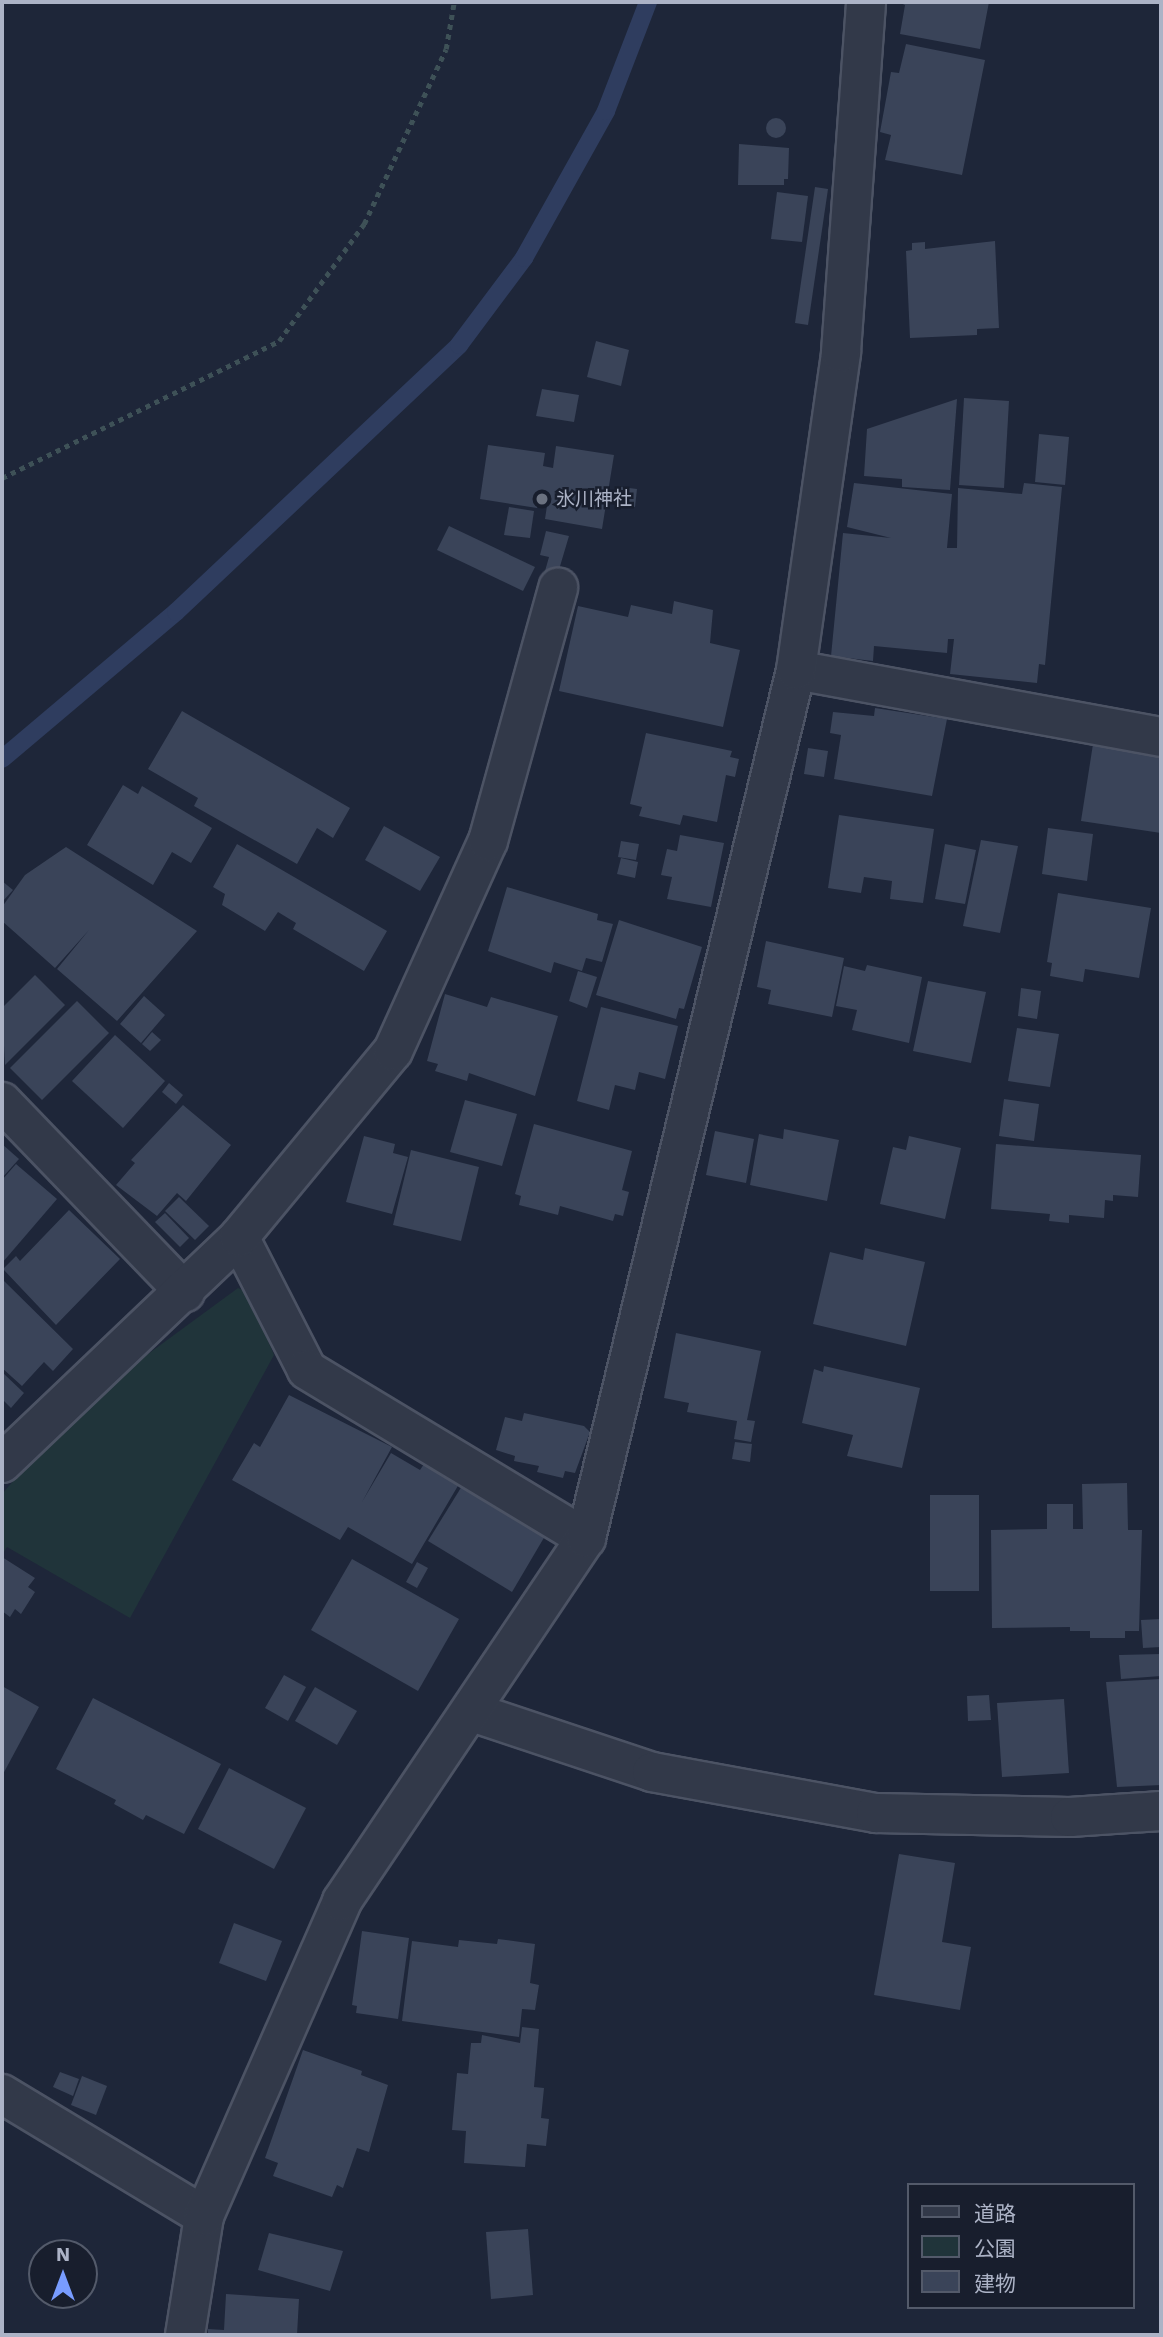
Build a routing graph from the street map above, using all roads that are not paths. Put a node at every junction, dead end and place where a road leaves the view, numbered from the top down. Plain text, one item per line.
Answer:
1 (866, 2) edge
2 (558, 588) dead end
3 (796, 670) junction
4 (1161, 737) edge
5 (2, 1102) edge
6 (239, 1237) junction
7 (185, 1293) junction
8 (2, 1462) edge
9 (586, 1538) junction
10 (472, 1713) junction
11 (1161, 1811) edge
12 (2, 2094) edge
13 (204, 2216) junction
14 (185, 2335) edge

1 - 3 street
2 - 6 street
3 - 4 street
3 - 9 street
5 - 7 street
6 - 7 street
6 - 9 street
7 - 8 street
9 - 10 street
10 - 11 street
10 - 13 street
12 - 13 street
13 - 14 street

